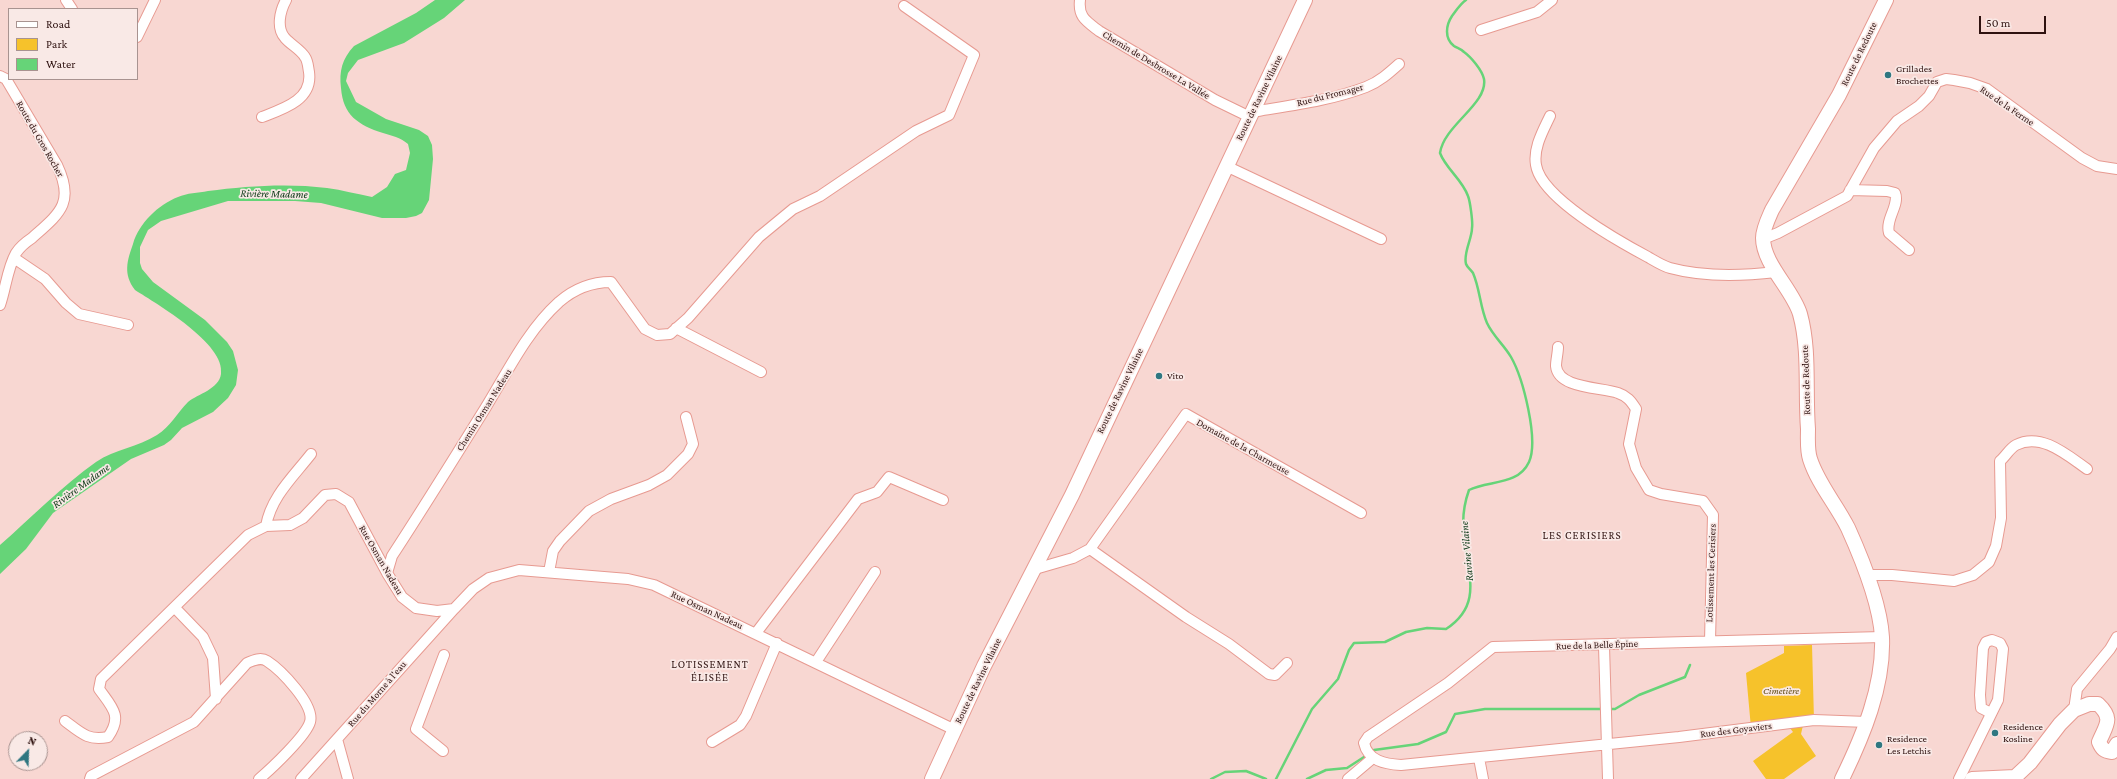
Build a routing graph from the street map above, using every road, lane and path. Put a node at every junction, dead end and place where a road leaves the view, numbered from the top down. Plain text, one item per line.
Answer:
1 (155, 0) edge
2 (286, 0) edge
3 (1080, 0) edge
4 (1305, 0) edge
5 (1552, 0) edge
6 (1886, 0) edge
7 (904, 6) dead end
8 (1481, 30) dead end
9 (138, 35) edge
10 (1399, 64) dead end
11 (0, 76) edge
12 (1252, 114) junction
13 (1550, 116) dead end
14 (262, 117) dead end
15 (1226, 166) junction
16 (2117, 169) edge
17 (1850, 190) junction
18 (1381, 239) dead end
19 (1762, 239) junction
20 (1909, 250) dead end
21 (14, 258) junction
22 (1776, 272) junction
23 (0, 305) edge
24 (128, 325) dead end
25 (676, 328) junction
26 (1558, 347) dead end
27 (761, 372) dead end
28 (686, 417) dead end
29 (311, 454) dead end
30 (2087, 469) dead end
31 (943, 500) dead end
32 (1361, 513) dead end
33 (266, 526) junction
34 (1090, 549) junction
35 (1035, 569) junction
36 (549, 572) junction
37 (875, 572) dead end
38 (387, 573) junction
39 (1867, 576) junction
40 (175, 608) junction
41 (454, 609) junction
42 (756, 633) junction
43 (1882, 637) junction
44 (2117, 637) edge
45 (1710, 640) junction
46 (777, 643) junction
47 (1604, 646) junction
48 (444, 655) dead end
49 (816, 662) junction
50 (1287, 663) dead end
51 (216, 699) junction
52 (2074, 710) junction
53 (1991, 713) junction
54 (65, 721) dead end
55 (1867, 722) junction
56 (955, 730) junction
57 (337, 739) junction
58 (712, 742) dead end
59 (1606, 744) junction
60 (2117, 744) edge
61 (443, 751) dead end
62 (1373, 758) junction
63 (1479, 758) junction
64 (90, 779) edge
65 (259, 779) edge
66 (301, 779) edge
67 (348, 779) edge
68 (932, 779) edge
69 (1348, 779) edge
70 (1483, 779) edge
71 (1608, 779) edge
72 (1842, 779) edge
73 (1959, 779) edge
74 (1972, 779) edge

1 - 9 street
2 - 14 street
3 - 12 street, Chemin de Desbrosse La Vallée
4 - 12 main road, Route de Ravine Vilaine
5 - 8 street
6 - 19 main road, Route de Redoute
7 - 25 street
10 - 12 street, Rue du Fromager
11 - 21 street, Route du Gros Rocher
12 - 15 main road, Route de Ravine Vilaine
13 - 22 street
15 - 18 street
15 - 35 main road, Route de Ravine Vilaine
16 - 17 street, Rue de la Ferme
17 - 19 street, Rue de la Ferme
17 - 20 street
19 - 22 main road, Route de Redoute
21 - 23 street, Route du Gros Rocher
21 - 24 street
22 - 39 main road, Route de Redoute
25 - 27 street
25 - 38 street, Chemin Osman Nadeau
26 - 45 street, Lotissement les Cerisiers
28 - 36 street
29 - 33 street
30 - 39 street
31 - 42 street
32 - 34 street, Domaine de la Charmeuse
33 - 38 street, Rue Osman Nadeau
33 - 40 street, Rue Osman Nadeau
34 - 35 street
34 - 50 street
35 - 56 main road, Route de Ravine Vilaine
36 - 41 street, Rue Osman Nadeau
36 - 42 street, Rue Osman Nadeau
37 - 49 street
38 - 41 street, Rue Osman Nadeau
39 - 43 main road, Route de Redoute
40 - 51 street
40 - 54 street, Rue Osman Nadeau
41 - 57 street, Rue du Morne à l'eau
42 - 46 street, Rue Osman Nadeau
43 - 45 street, Rue de la Belle Épine
43 - 55 main road, Route de Redoute
44 - 52 street
45 - 47 street, Rue de la Belle Épine
46 - 49 street, Rue Osman Nadeau
46 - 58 street
47 - 59 street
47 - 62 street, Rue de la Belle Épine
48 - 61 street
49 - 56 street, Rue Osman Nadeau
51 - 64 street
51 - 65 street
52 - 60 main road
52 - 74 main road
53 - 53 street
53 - 73 street
55 - 59 street, Rue des Goyaviers
55 - 72 main road, Route de Redoute
56 - 68 main road, Route de Ravine Vilaine
57 - 66 street, Rue du Morne à l'eau
57 - 67 street
59 - 63 street, Rue des Goyaviers
59 - 71 street
62 - 63 street, Rue des Goyaviers
62 - 69 street
63 - 70 street

